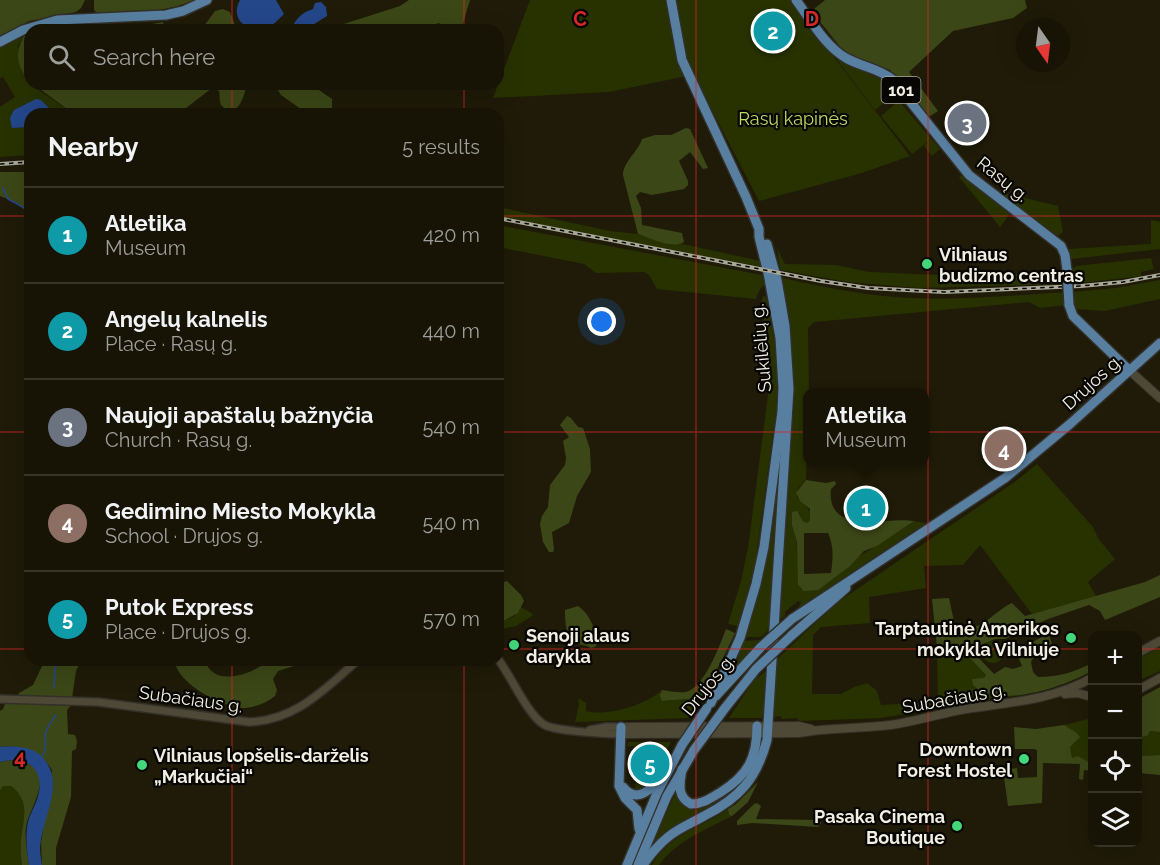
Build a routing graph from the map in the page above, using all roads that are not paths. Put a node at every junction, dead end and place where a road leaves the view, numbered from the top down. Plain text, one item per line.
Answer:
1 (207, 0) edge
2 (671, 0) edge
3 (796, 0) edge
4 (43, 24) edge
5 (24, 30) edge
6 (0, 42) edge
7 (759, 229) junction
8 (1160, 342) edge
9 (1129, 370) junction
10 (1160, 398) edge
11 (869, 570) junction
12 (1160, 640) edge
13 (1142, 650) edge
14 (351, 666) edge
15 (503, 666) edge
16 (1160, 678) edge
17 (1088, 680) edge
18 (1142, 687) edge
19 (1058, 694) junction
20 (1088, 696) edge
21 (0, 699) edge
22 (709, 705) junction
23 (621, 730) junction
24 (757, 730) junction
25 (768, 730) junction
26 (682, 769) junction
27 (620, 775) junction
28 (665, 776) junction
29 (639, 832) junction
30 (627, 865) edge
31 (638, 865) edge
32 (643, 865) edge

1 - 4 main road
2 - 7 main road, Sukilėlių g.
3 - 9 main road, Rasų g. / 101, bridge
5 - 6 main road
7 - 22 main road, Sukilėlių g.
7 - 25 main road
8 - 9 main road, Drujos g.
9 - 10 main road, Rasų g. / 101
9 - 11 main road, Drujos g.
11 - 22 main road, Drujos g., bridge
11 - 26 main road, Drujos g., bridge
12 - 13 main road
14 - 21 street, Subačiaus g.
15 - 23 street, Subačiaus g.
16 - 18 main road
17 - 19 main road, Subačiaus g.
19 - 20 main road
19 - 25 main road, Subačiaus g.
22 - 28 main road, Drujos g., bridge
23 - 24 main road, Subačiaus g.
23 - 27 main road
24 - 25 main road, Subačiaus g.
24 - 26 main road
25 - 32 main road
26 - 31 main road, Drujos g.
27 - 28 main road
27 - 29 main road
28 - 29 main road, Drujos g.
29 - 30 main road, Drujos g.

